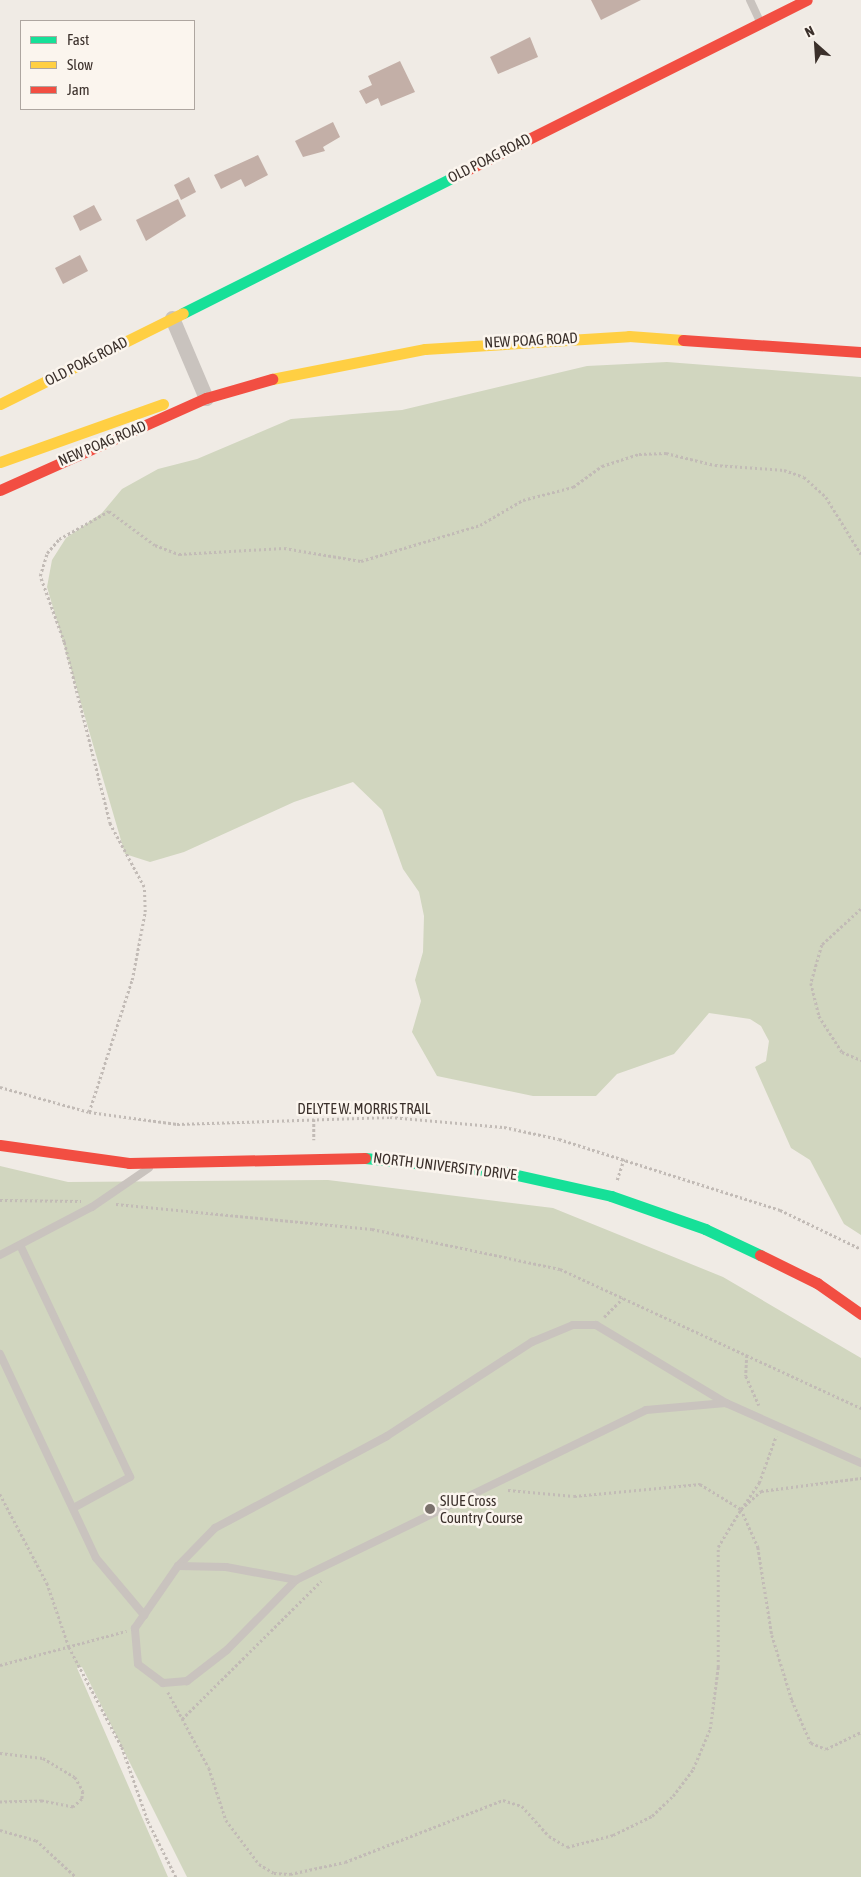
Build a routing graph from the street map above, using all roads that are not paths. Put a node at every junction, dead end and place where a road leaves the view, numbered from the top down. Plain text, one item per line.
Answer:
1 (750, 0) edge
2 (808, 0) edge
3 (761, 23) junction
4 (172, 318) junction
5 (861, 352) edge
6 (206, 398) junction
7 (0, 404) edge
8 (0, 462) edge
9 (0, 490) edge
10 (0, 1145) edge
11 (157, 1163) junction
12 (20, 1245) junction
13 (0, 1255) edge
14 (861, 1314) edge
15 (0, 1354) edge
16 (726, 1404) junction
17 (861, 1463) edge
18 (74, 1506) junction
19 (178, 1566) junction
20 (296, 1580) junction
21 (144, 1614) junction

1 - 3 lane
2 - 3 main road, OLD POAG ROAD
3 - 4 main road, OLD POAG ROAD
4 - 6 street
4 - 7 main road, OLD POAG ROAD
5 - 6 main road, NEW POAG ROAD
6 - 8 main road, NEW POAG ROAD
6 - 9 main road, NEW POAG ROAD
10 - 11 main road, NORTH UNIVERSITY DRIVE
11 - 12 lane
11 - 14 main road, NORTH UNIVERSITY DRIVE
12 - 13 lane
12 - 18 lane
15 - 18 lane
16 - 17 lane
16 - 19 lane
16 - 20 lane
18 - 21 lane
19 - 20 lane
19 - 21 lane
20 - 21 lane

